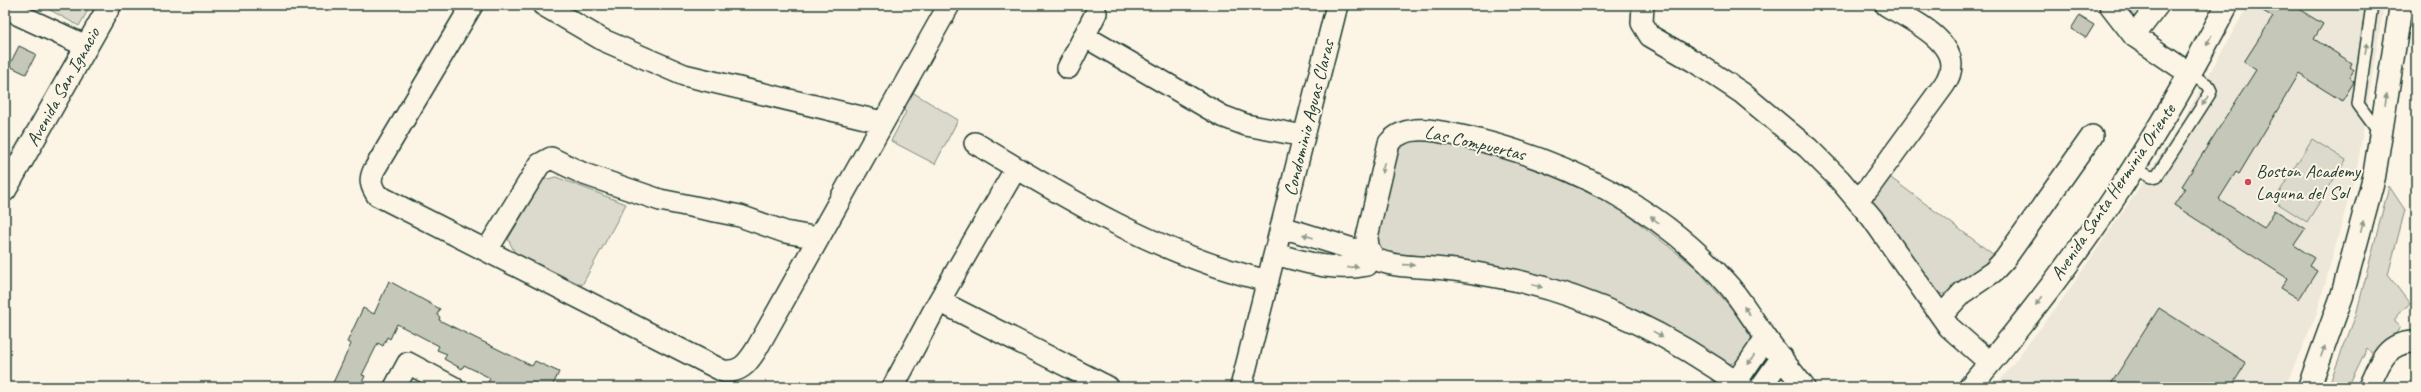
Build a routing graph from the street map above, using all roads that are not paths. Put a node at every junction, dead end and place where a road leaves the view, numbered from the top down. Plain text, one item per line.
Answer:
1 (9, 5) edge
2 (110, 5) edge
3 (472, 5) edge
4 (543, 5) edge
5 (949, 5) edge
6 (1642, 5) edge
7 (1886, 5) edge
8 (2110, 5) edge
9 (2158, 5) edge
10 (2227, 5) edge
11 (2372, 5) edge
12 (2401, 5) edge
13 (1333, 7) edge
14 (1096, 13) dead end
15 (1084, 36) junction
16 (2134, 36) junction
17 (86, 46) junction
18 (1068, 68) dead end
19 (2190, 74) junction
20 (882, 122) junction
21 (2380, 135) junction
22 (1304, 136) junction
23 (2092, 136) dead end
24 (975, 143) dead end
25 (1016, 168) junction
26 (5, 190) edge
27 (1857, 199) junction
28 (1282, 227) junction
29 (818, 238) junction
30 (487, 250) junction
31 (1275, 254) junction
32 (1372, 255) junction
33 (1268, 281) junction
34 (935, 309) junction
35 (1941, 316) junction
36 (1766, 338) junction
37 (2416, 342) edge
38 (1782, 357) junction
39 (1990, 363) junction
40 (1740, 385) edge
41 (395, 387) edge
42 (453, 387) edge
43 (893, 387) edge
44 (1108, 387) edge
45 (1241, 387) edge
46 (1761, 387) edge
47 (1804, 387) edge
48 (1970, 387) edge
49 (2309, 387) edge
50 (2369, 387) edge

1 - 17 street
2 - 17 street, Avenida San Ignacio
3 - 30 street
4 - 20 street
5 - 20 street
6 - 27 street
7 - 27 street
8 - 16 street
9 - 16 street
10 -> 19 street, Avenida Santa Herminia Oriente
21 -> 11 lane
21 -> 12 street
13 - 22 street, Condominio Aguas Claras
14 - 15 street
15 - 18 street
15 - 22 street
16 - 19 street
17 - 26 street, Avenida San Ignacio
19 -> 39 street, Avenida Santa Herminia Oriente
20 - 29 street
49 -> 21 street
22 - 28 street, Condominio Aguas Claras
23 - 35 street
24 - 25 street
25 - 33 street
25 - 34 street
27 - 35 street
28 - 31 street, Condominio Aguas Claras
32 -> 28 street
29 - 30 street
29 - 30 street
31 -> 32 street
31 - 33 street, Condominio Aguas Claras
36 -> 32 street, Las Compuertas
32 -> 40 street
33 - 45 street, Condominio Aguas Claras
34 - 43 street
34 - 44 street
35 - 39 street
36 - 38 street, Las Compuertas
36 -> 40 street
37 - 50 street
38 - 46 street
38 - 47 street, Las Compuertas
39 - 48 street, Avenida Santa Herminia Oriente
41 - 42 street

